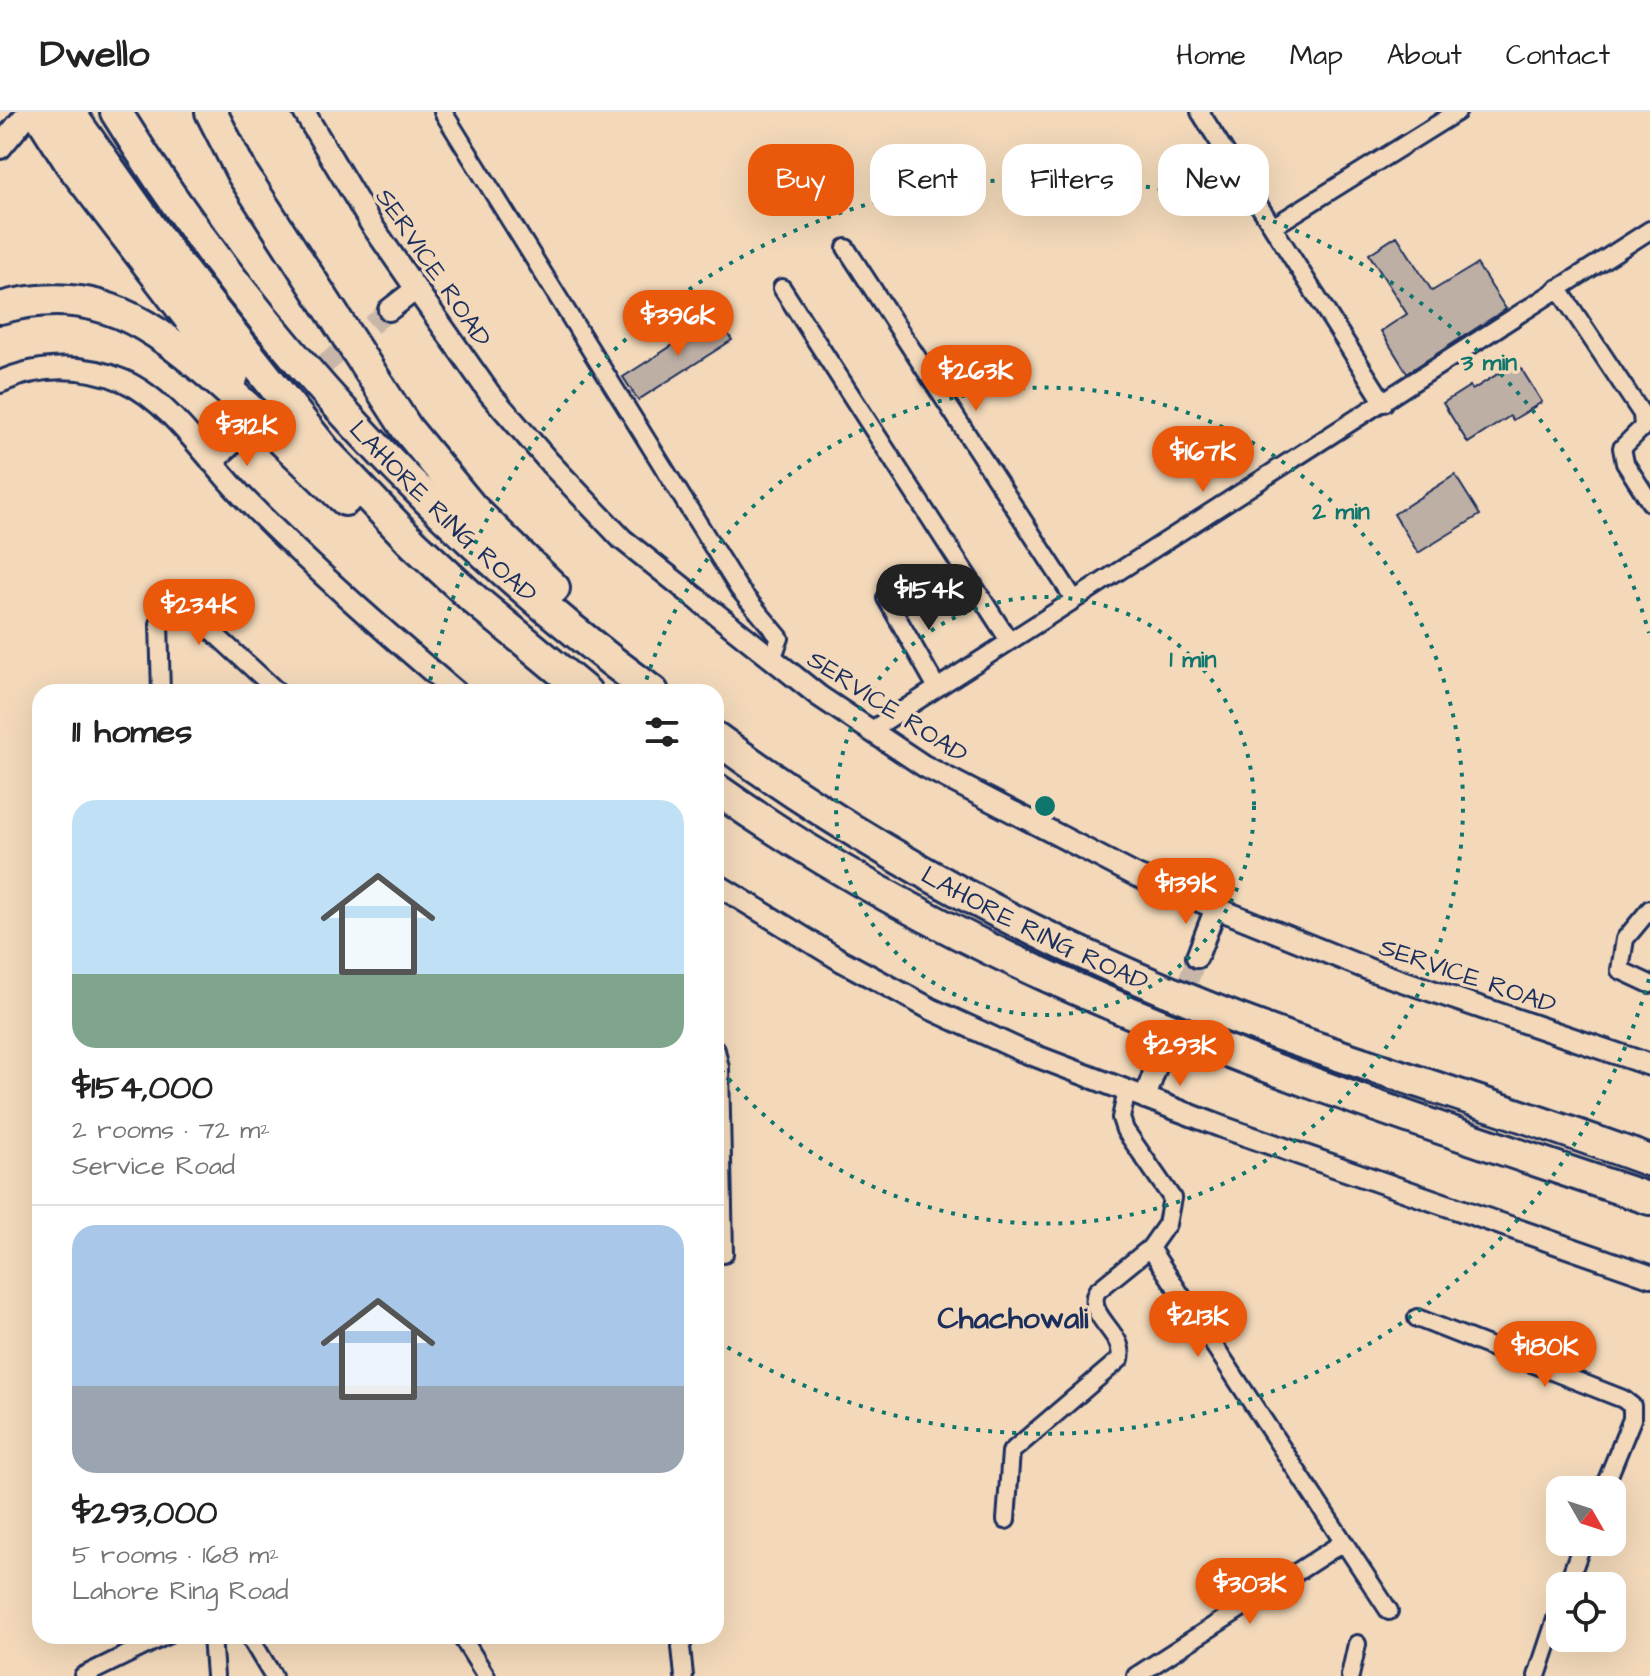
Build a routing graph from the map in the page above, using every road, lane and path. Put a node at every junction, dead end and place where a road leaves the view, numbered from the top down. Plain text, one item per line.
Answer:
1 (34, 112) edge
2 (69, 112) edge
3 (211, 112) edge
4 (304, 112) edge
5 (443, 112) edge
6 (1200, 112) edge
7 (1457, 112) edge
8 (119, 118) edge
9 (6, 140) edge
10 (83, 158) junction
11 (1274, 226) junction
12 (1650, 230) edge
13 (846, 248) dead end
14 (782, 288) dead end
15 (1558, 288) junction
16 (416, 289) junction
17 (0, 308) edge
18 (389, 310) tunnel mouth
19 (0, 382) edge
20 (1384, 403) junction
21 (260, 417) junction
22 (234, 442) tunnel mouth
23 (212, 462) junction
24 (1650, 502) edge
25 (414, 544) junction
26 (886, 598) dead end
27 (1074, 599) junction
28 (1008, 639) junction
29 (772, 659) junction
30 (161, 684) edge
31 (269, 684) edge
32 (447, 684) edge
33 (577, 684) edge
34 (642, 684) edge
35 (643, 684) edge
36 (936, 686) junction
37 (870, 731) junction
38 (724, 743) edge
39 (724, 794) edge
40 (724, 889) edge
41 (1650, 909) edge
42 (1215, 910) junction
43 (1197, 957) tunnel mouth
44 (1650, 984) edge
45 (1650, 1065) edge
46 (1156, 1067) tunnel mouth
47 (1136, 1094) junction
48 (1650, 1161) edge
49 (1650, 1199) edge
50 (1150, 1248) junction
51 (1650, 1276) edge
52 (1417, 1318) dead end
53 (1609, 1476) edge
54 (1006, 1520) dead end
55 (1342, 1543) junction
56 (1389, 1611) dead end
57 (149, 1644) edge
58 (213, 1644) edge
59 (254, 1644) edge
60 (466, 1644) edge
61 (682, 1644) edge
62 (1357, 1644) dead end
63 (1546, 1649) edge
64 (83, 1676) edge
65 (215, 1676) edge
66 (273, 1676) edge
67 (486, 1676) edge
68 (684, 1676) edge
69 (1136, 1676) edge
70 (1350, 1676) edge
71 (1537, 1676) edge

1 - 9 main road
1 - 10 highway
2 - 10 highway, LAHORE RING ROAD
3 - 35 highway
4 - 16 street, SERVICE ROAD
5 - 29 street
6 - 11 street
7 - 11 street
8 - 34 highway, LAHORE RING ROAD
10 - 21 highway
10 - 25 highway, LAHORE RING ROAD
11 - 20 street
12 - 15 street
13 - 27 street
14 - 28 street
15 - 20 street
15 - 24 street
16 - 18 street
16 - 29 street, SERVICE ROAD
17 - 21 highway
19 - 23 street
20 - 27 street
21 - 25 highway
22 - 23 street
23 - 32 street
25 - 33 highway, LAHORE RING ROAD
26 - 36 street
27 - 28 street
28 - 36 street
29 - 37 street, SERVICE ROAD
30 - 31 street
36 - 37 street
37 - 42 street, SERVICE ROAD
38 - 48 highway, LAHORE RING ROAD
39 - 49 highway, LAHORE RING ROAD
40 - 47 street
41 - 44 street
42 - 43 street
42 - 45 street, SERVICE ROAD
46 - 47 street
47 - 50 street
47 - 51 street
50 - 54 street
50 - 55 street
52 - 53 street
55 - 56 street
55 - 69 street
57 - 64 street
58 - 65 street
59 - 66 street
60 - 67 street
61 - 68 street
62 - 70 street
63 - 71 street

